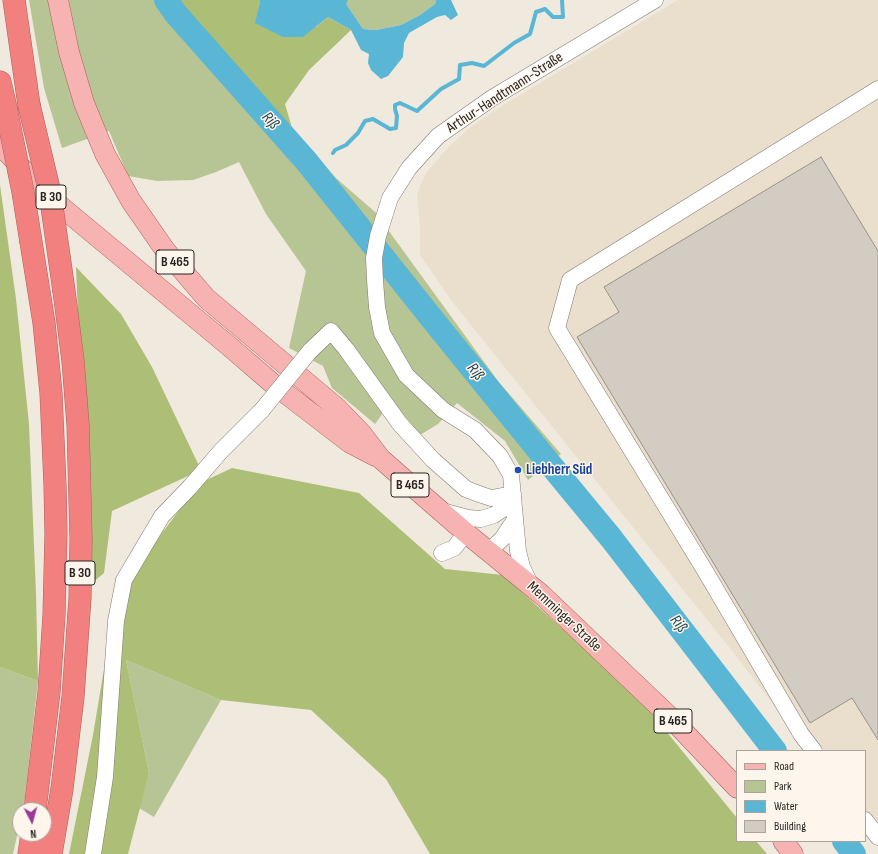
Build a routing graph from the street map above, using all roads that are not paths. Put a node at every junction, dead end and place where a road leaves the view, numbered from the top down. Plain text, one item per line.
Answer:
1 (14, 0) edge
2 (58, 0) edge
3 (656, 0) edge
4 (0, 9) edge
5 (0, 82) edge
6 (878, 89) edge
7 (3, 99) edge
8 (29, 105) junction
9 (0, 146) edge
10 (381, 459) junction
11 (513, 497) junction
12 (440, 511) junction
13 (514, 521) junction
14 (466, 533) junction
15 (488, 552) junction
16 (442, 553) dead end
17 (530, 584) junction
18 (813, 750) edge
19 (736, 787) edge
20 (37, 802) edge
21 (866, 821) edge
22 (878, 837) edge
23 (30, 842) edge
24 (784, 842) edge
25 (28, 854) edge
26 (51, 854) edge
27 (93, 854) edge
28 (793, 854) edge

1 - 8 highway
2 - 10 main road, B 465
3 - 11 street, Arthur-Handtmann-Straße
4 - 8 highway, B 30
5 - 7 highway, B 30
6 - 18 street
7 - 20 highway, B 30, bridge
8 - 26 highway, B 30, bridge
9 - 10 main road, B 465
10 - 12 main road, Memminger Straße / B 465
11 - 12 street
11 - 13 street, Arthur-Handtmann-Straße
11 - 27 street, bridge
12 - 14 main road, Memminger Straße / B 465
13 - 15 street
13 - 17 street, Arthur-Handtmann-Straße
14 - 15 main road, Memminger Straße / B 465
14 - 16 street
15 - 17 main road, Memminger Straße / B 465
17 - 19 main road, Memminger Straße / B 465
21 - 22 street
23 - 25 highway
24 - 28 main road

